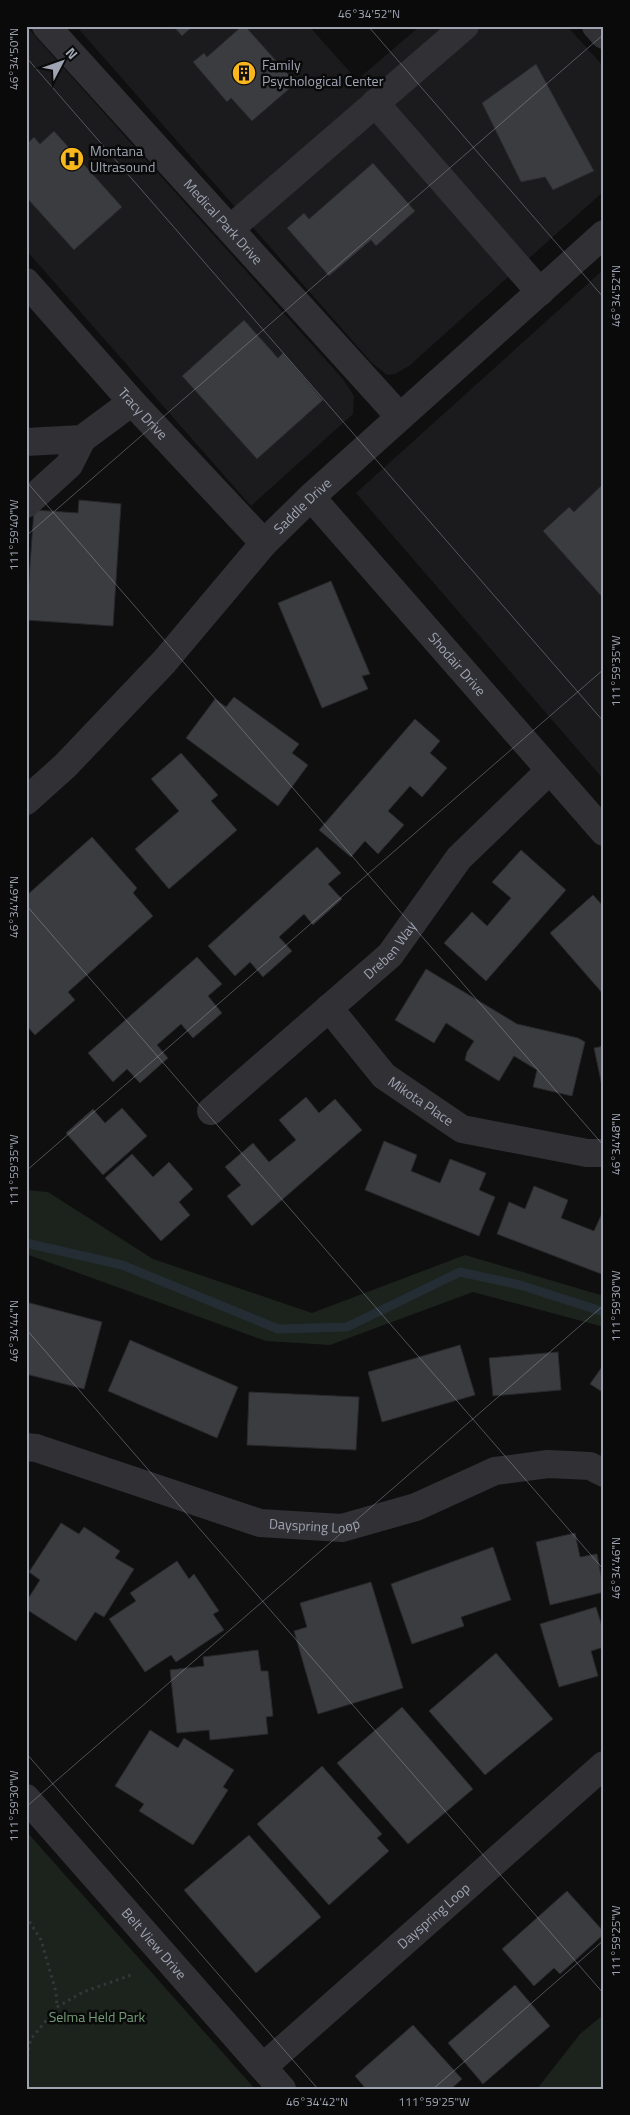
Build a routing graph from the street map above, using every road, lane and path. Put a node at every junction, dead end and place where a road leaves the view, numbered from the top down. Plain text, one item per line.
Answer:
1 (46, 26) edge
2 (464, 26) edge
3 (596, 26) edge
4 (604, 36) edge
5 (375, 103) junction
6 (230, 229) junction
7 (604, 234) edge
8 (26, 282) edge
9 (540, 292) junction
10 (132, 402) junction
11 (400, 417) junction
12 (82, 439) junction
13 (26, 442) edge
14 (312, 496) junction
15 (26, 504) edge
16 (264, 543) junction
17 (549, 771) junction
18 (26, 801) edge
19 (604, 832) edge
20 (329, 1008) junction
21 (211, 1111) dead end
22 (604, 1153) edge
23 (26, 1447) edge
24 (604, 1473) edge
25 (604, 1765) edge
26 (26, 1798) edge
27 (26, 1916) edge
28 (131, 1975) dead end
29 (57, 2006) junction
30 (26, 2056) edge
31 (263, 2067) junction
32 (282, 2089) edge

1 - 6 street, Medical Park Drive
2 - 5 street
3 - 4 street
5 - 6 street
5 - 9 street
6 - 11 street, Medical Park Drive
7 - 9 street, Saddle Drive
8 - 10 street, Tracy Drive
9 - 11 street, Saddle Drive
10 - 12 street
10 - 16 street, Tracy Drive
11 - 14 street, Saddle Drive
12 - 13 street
12 - 15 street
14 - 16 street, Saddle Drive
14 - 17 street, Shodair Drive
16 - 18 street, Saddle Drive
17 - 19 street, Shodair Drive
17 - 20 street, Dreben Way
20 - 21 street, Dreben Way
20 - 22 street, Mikota Place
23 - 24 street, Dayspring Loop
25 - 31 street, Dayspring Loop
26 - 31 street, Belt View Drive
27 - 29 path
28 - 29 path
29 - 30 path
31 - 32 street, Belt View Drive

